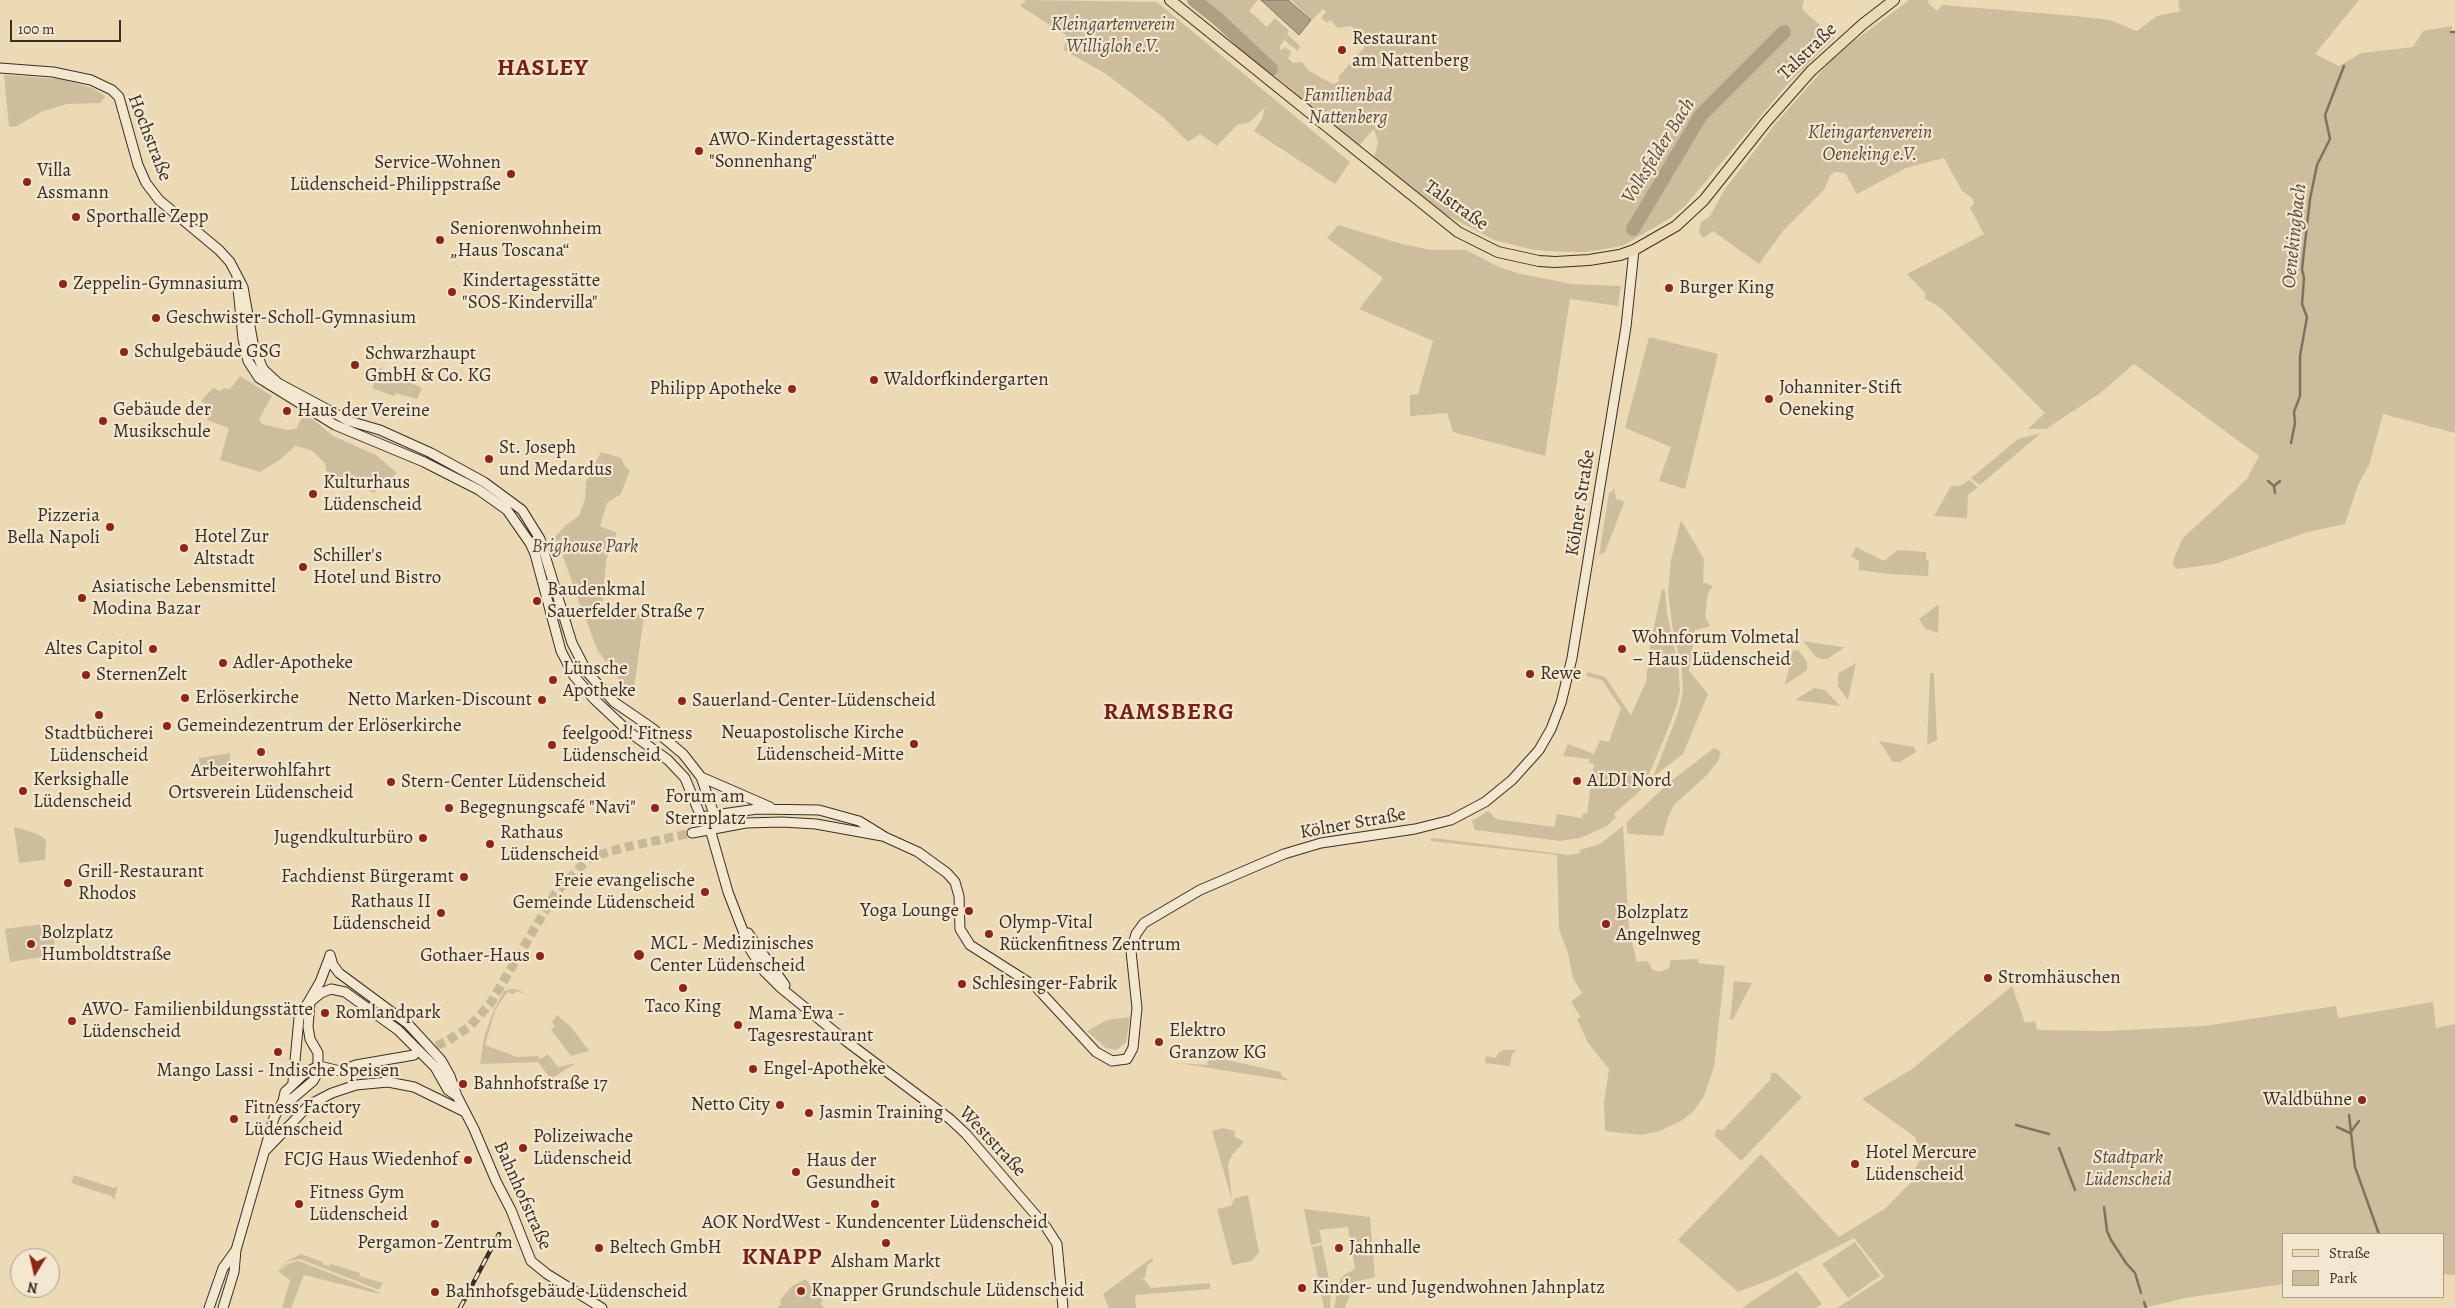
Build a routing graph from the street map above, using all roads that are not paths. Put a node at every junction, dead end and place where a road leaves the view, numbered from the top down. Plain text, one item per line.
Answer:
1 (1170, 0) edge
2 (1894, 0) edge
3 (0, 68) edge
4 (1634, 250) junction
5 (241, 301) junction
6 (702, 777) junction
7 (774, 808) junction
8 (714, 814) junction
9 (701, 817) junction
10 (710, 829) junction
11 (692, 834) tunnel mouth
12 (885, 837) junction
13 (338, 973) junction
14 (321, 979) junction
15 (310, 1002) junction
16 (414, 1055) tunnel mouth
17 (320, 1066) junction
18 (293, 1082) junction
19 (457, 1096) junction
20 (283, 1101) junction
21 (466, 1112) junction
22 (265, 1151) junction
23 (236, 1250) junction
24 (209, 1308) edge
25 (223, 1308) edge
26 (602, 1308) edge
27 (1063, 1308) edge

1 - 4 main road, Talstraße
2 - 4 main road, Talstraße
3 - 5 main road, Hochstraße
4 - 12 main road, Kölner Straße
5 - 6 main road
5 - 9 main road
6 - 7 main road
6 - 8 main road
7 - 8 main road, Kölner Straße
7 - 12 main road, Kölner Straße
8 - 9 main road, Kölner Straße
8 - 10 main road
9 - 10 main road
10 - 11 main road, Kölner Straße
10 - 12 main road, Kölner Straße
10 - 27 main road, Weststraße
13 - 14 main road
13 - 14 main road
13 - 19 main road, Bahnhofstraße
14 - 15 main road
15 - 17 main road
15 - 18 main road
15 - 19 main road, Bahnhofstraße
16 - 17 main road
17 - 18 main road
17 - 20 main road
18 - 20 main road
19 - 21 main road, Bahnhofstraße
20 - 22 main road
21 - 22 main road
21 - 26 main road, Bahnhofstraße
22 - 23 main road
23 - 24 main road
23 - 25 main road

